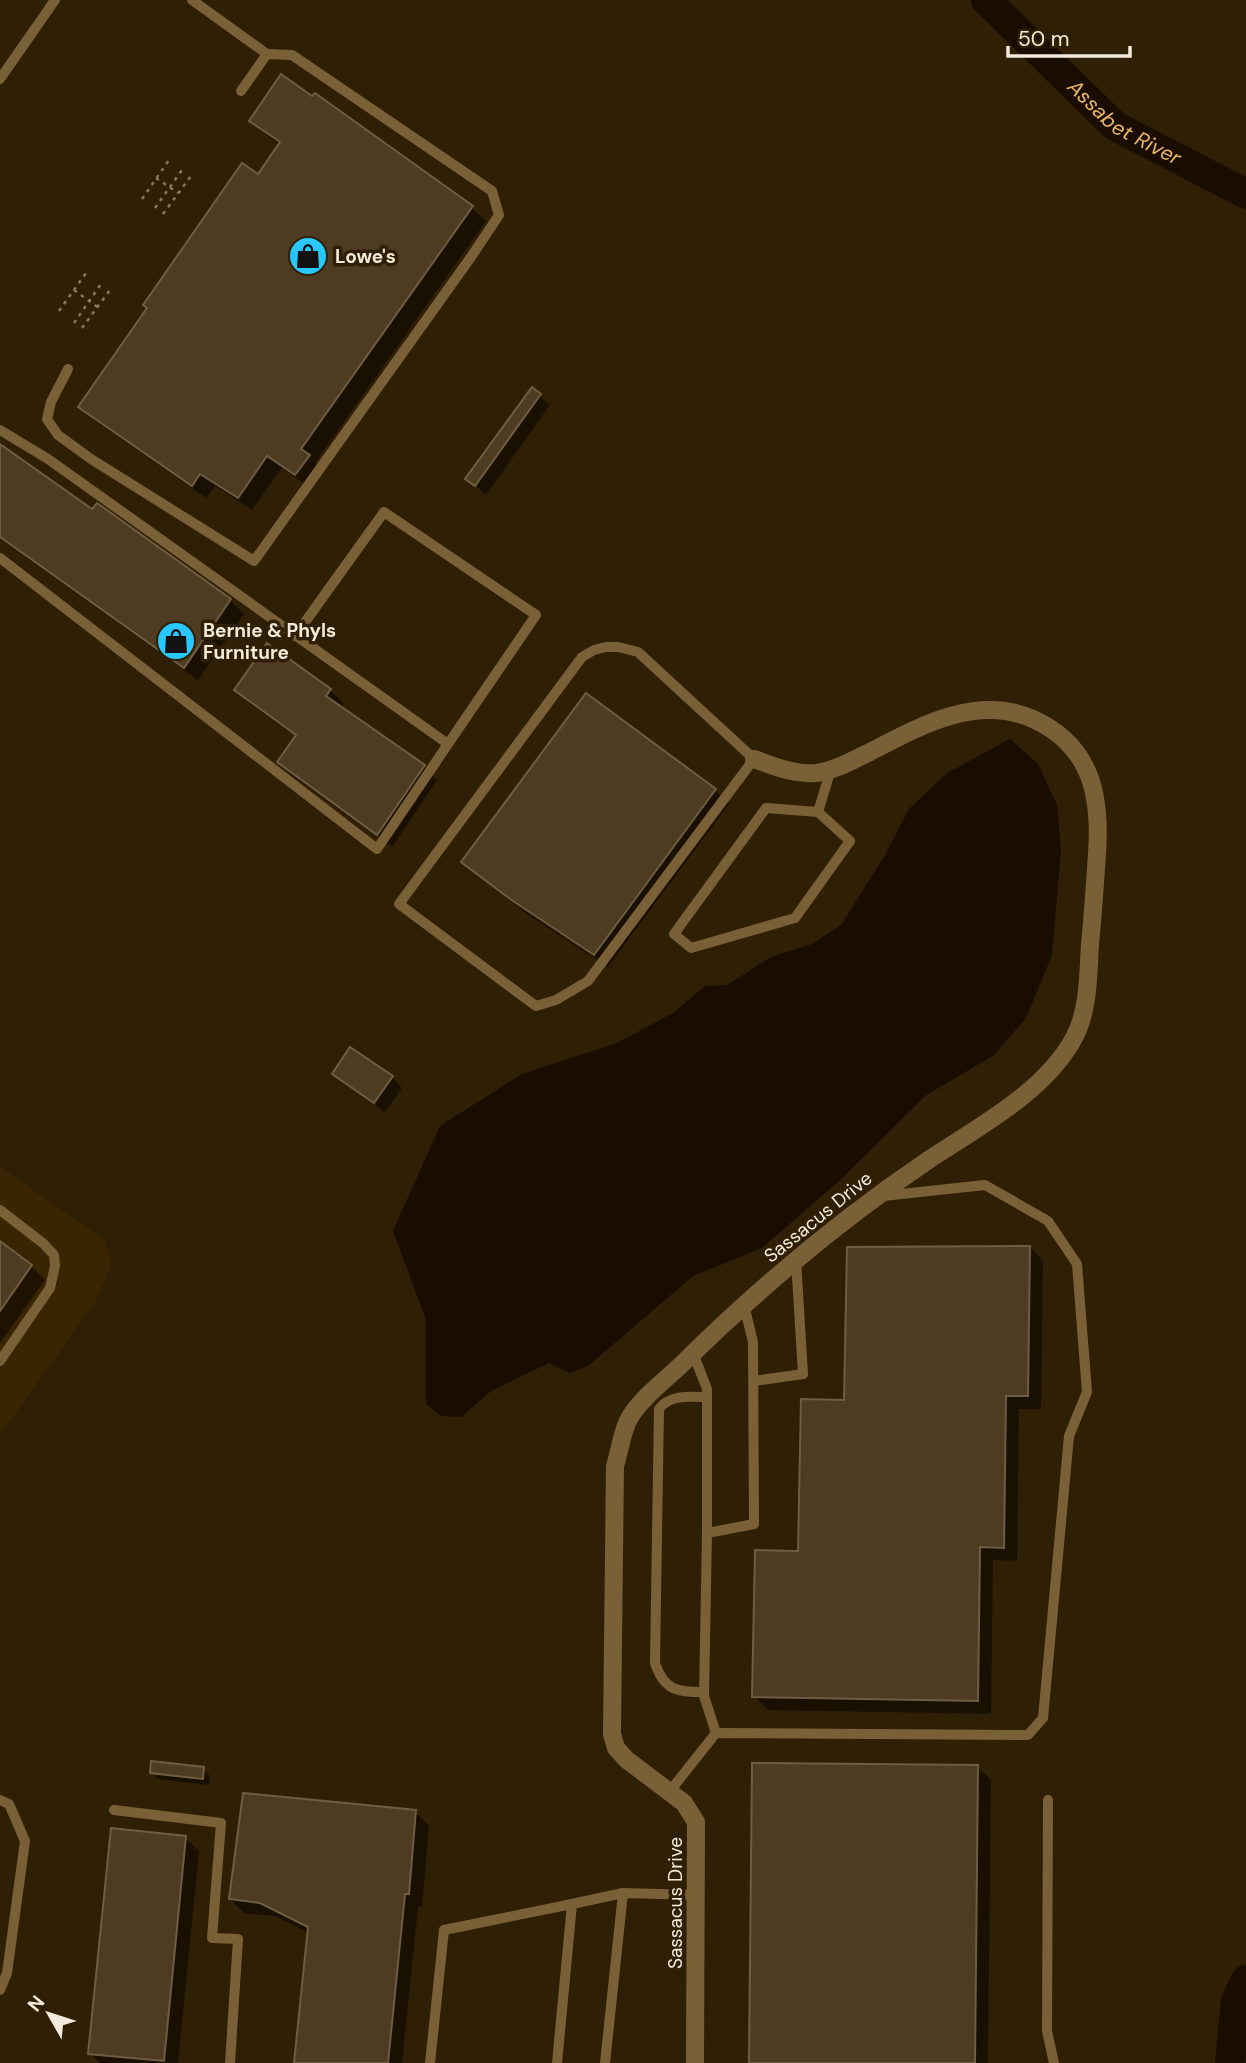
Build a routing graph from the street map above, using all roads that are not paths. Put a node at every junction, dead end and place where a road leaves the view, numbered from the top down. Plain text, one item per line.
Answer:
1 (55, 0) edge
2 (192, 0) edge
3 (267, 54) junction
4 (0, 79) edge
5 (242, 91) dead end
6 (68, 369) dead end
7 (0, 430) edge
8 (0, 558) edge
9 (295, 636) junction
10 (448, 744) junction
11 (754, 759) junction
12 (832, 768) junction
13 (818, 812) junction
14 (874, 1197) junction
15 (0, 1210) edge
16 (796, 1260) junction
17 (744, 1305) junction
18 (693, 1353) junction
19 (0, 1361) edge
20 (754, 1381) junction
21 (707, 1397) junction
22 (707, 1533) junction
23 (704, 1692) junction
24 (716, 1733) junction
25 (670, 1791) junction
26 (0, 1800) edge
27 (1048, 1801) dead end
28 (114, 1810) dead end
29 (623, 1894) junction
30 (697, 1895) junction
31 (572, 1904) junction
32 (0, 1990) edge
33 (230, 2063) edge
34 (430, 2063) edge
35 (557, 2063) edge
36 (605, 2063) edge
37 (695, 2063) edge
38 (1054, 2063) edge

1 - 4 lane
2 - 3 lane
3 - 5 lane
3 - 6 lane
7 - 9 lane
8 - 10 lane
9 - 10 lane
9 - 10 lane
11 - 11 lane
11 - 12 street, Sassacus Drive
12 - 13 lane
12 - 14 street, Sassacus Drive
13 - 13 lane
14 - 16 street, Sassacus Drive
14 - 24 lane
15 - 19 lane
16 - 17 street, Sassacus Drive
16 - 20 lane
17 - 18 street, Sassacus Drive
17 - 20 lane
18 - 21 lane
18 - 25 street, Sassacus Drive
20 - 22 lane
21 - 22 lane
21 - 23 lane
22 - 23 lane
23 - 24 lane
24 - 25 lane
25 - 30 street, Sassacus Drive
26 - 32 lane
27 - 38 lane
28 - 33 lane
29 - 30 lane
29 - 31 lane
29 - 36 lane
30 - 37 street, Sassacus Drive
31 - 34 lane
31 - 35 lane

